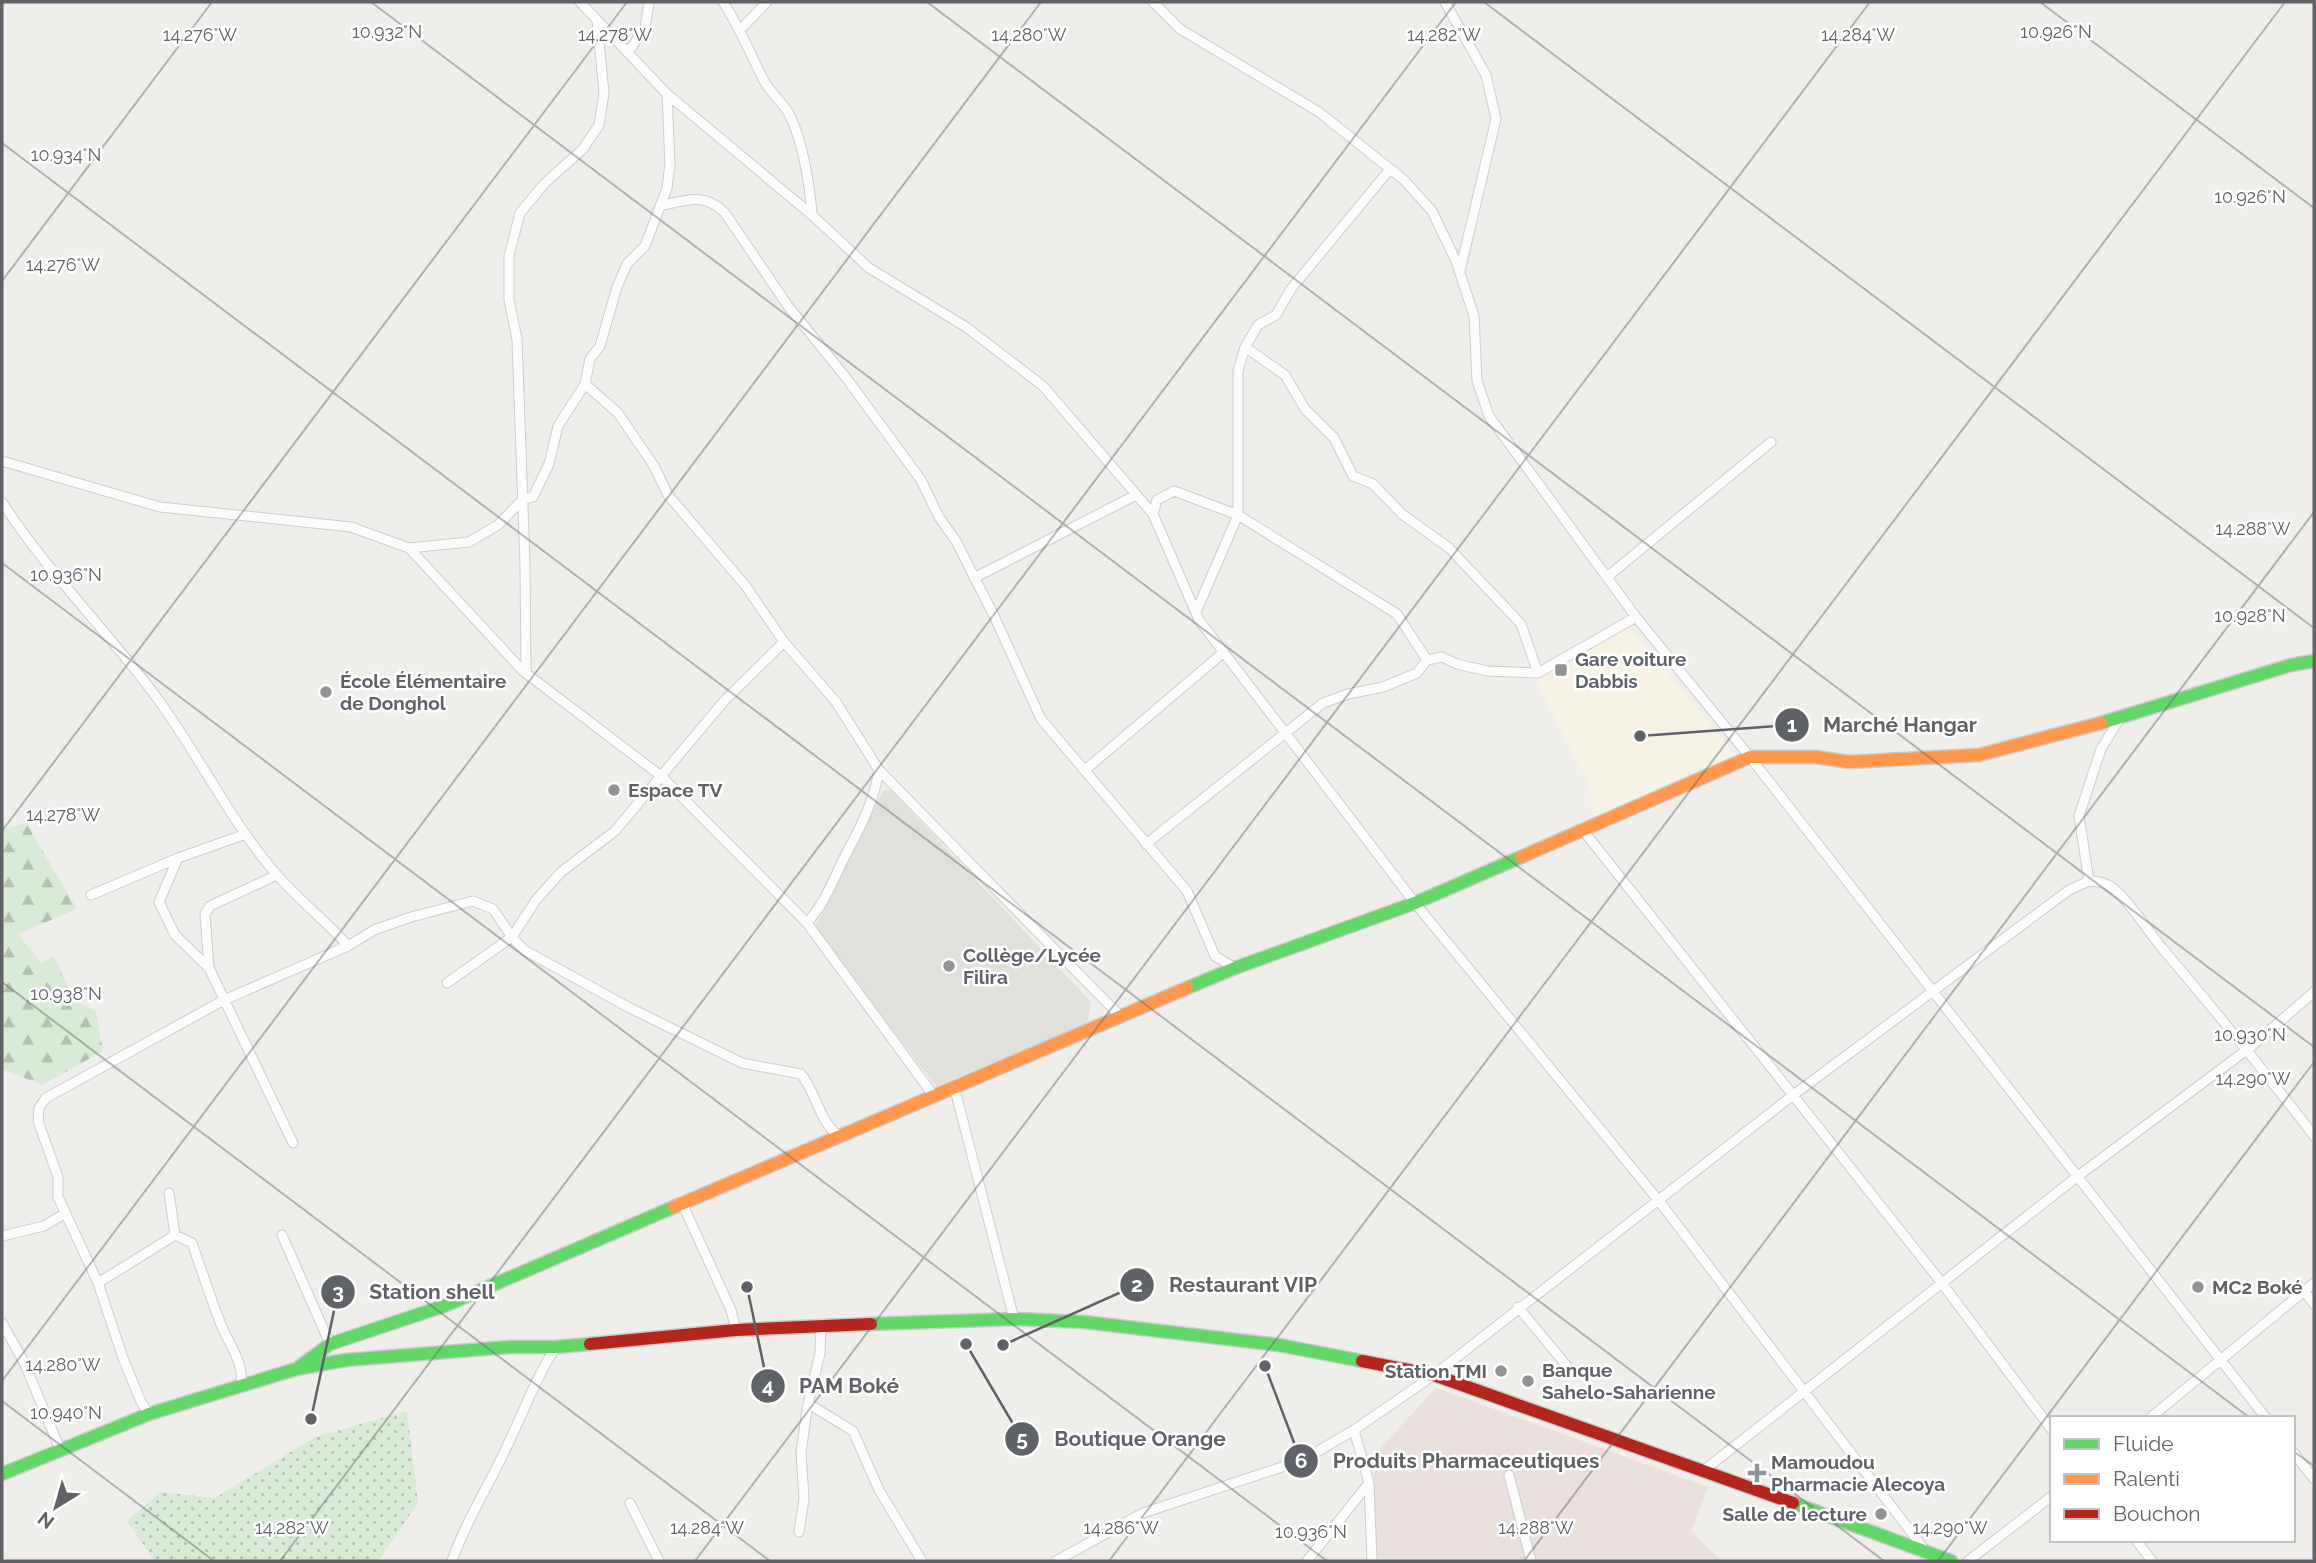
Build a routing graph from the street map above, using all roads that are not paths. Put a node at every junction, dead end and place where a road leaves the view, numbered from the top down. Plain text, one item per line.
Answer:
1 (580, 2) edge
2 (649, 2) edge
3 (723, 2) edge
4 (767, 2) edge
5 (1153, 2) edge
6 (1445, 2) edge
7 (597, 20) junction
8 (740, 30) junction
9 (629, 51) junction
10 (667, 94) junction
11 (1390, 169) junction
12 (660, 206) junction
13 (812, 215) junction
14 (1460, 273) junction
15 (1245, 347) junction
16 (585, 384) junction
17 (1771, 442) dead end
18 (2, 461) edge
19 (1136, 495) junction
20 (523, 499) junction
21 (2, 502) edge
22 (1153, 514) junction
23 (1238, 515) junction
24 (409, 548) junction
25 (1607, 577) junction
26 (974, 578) junction
27 (1196, 612) junction
28 (1636, 617) junction
29 (784, 642) junction
30 (1224, 652) junction
31 (1427, 660) junction
32 (2314, 661) edge
33 (526, 672) junction
34 (1538, 673) junction
35 (2120, 718) junction
36 (1286, 731) junction
37 (1750, 757) junction
38 (879, 769) junction
39 (1085, 770) junction
40 (661, 776) junction
41 (1582, 829) junction
42 (246, 834) junction
43 (1146, 844) junction
44 (178, 858) junction
45 (276, 874) junction
46 (2089, 881) junction
47 (91, 895) dead end
48 (1415, 903) junction
49 (807, 923) junction
50 (512, 937) junction
51 (348, 946) junction
52 (209, 968) junction
53 (1236, 968) junction
54 (447, 983) dead end
55 (1934, 991) junction
56 (2314, 992) edge
57 (225, 1000) junction
58 (1120, 1016) junction
59 (2248, 1049) junction
60 (954, 1086) junction
61 (934, 1096) junction
62 (1792, 1096) junction
63 (838, 1135) junction
64 (2314, 1136) edge
65 (293, 1143) dead end
66 (2078, 1176) junction
67 (169, 1193) dead end
68 (1659, 1201) junction
69 (682, 1203) junction
70 (64, 1214) junction
71 (175, 1235) junction
72 (282, 1235) dead end
73 (2, 1236) edge
74 (1941, 1282) junction
75 (98, 1283) junction
76 (2314, 1283) edge
77 (2304, 1291) junction
78 (2314, 1304) edge
79 (1518, 1307) junction
80 (1014, 1319) junction
81 (2, 1323) edge
82 (821, 1326) junction
83 (736, 1330) junction
84 (330, 1344) junction
85 (556, 1346) junction
86 (2221, 1361) junction
87 (296, 1369) junction
88 (1571, 1371) dead end
89 (1434, 1375) junction
90 (241, 1384) junction
91 (1804, 1393) junction
92 (809, 1404) junction
93 (149, 1414) junction
94 (2152, 1416) edge
95 (2264, 1416) edge
96 (2050, 1427) edge
97 (1354, 1430) junction
98 (60, 1449) junction
99 (2295, 1455) edge
100 (1703, 1471) junction
101 (2, 1474) edge
102 (1509, 1475) dead end
103 (2314, 1479) edge
104 (1369, 1483) junction
105 (2050, 1498) edge
106 (630, 1503) dead end
107 (799, 1532) dead end
108 (2138, 1542) edge
109 (1926, 1550) junction
110 (452, 1561) edge
111 (659, 1561) edge
112 (922, 1561) edge
113 (1056, 1561) edge
114 (1307, 1561) edge
115 (1372, 1561) edge
116 (1531, 1561) edge
117 (1951, 1561) edge
118 (1968, 1561) edge
119 (2152, 1561) edge

1 - 7 street
2 - 9 street
3 - 8 street
4 - 8 street
5 - 11 street
6 - 14 street
7 - 9 street
7 - 20 street
8 - 13 street
9 - 10 street
10 - 12 street
10 - 13 street
11 - 14 street
11 - 15 street
12 - 16 street
12 - 26 street
13 - 19 street
14 - 25 street
15 - 23 street
15 - 34 street
16 - 20 street
16 - 29 street
17 - 25 street
18 - 24 street
19 - 22 street
19 - 26 street
20 - 24 street
20 - 33 street
21 - 42 street
22 - 23 street
22 - 27 street
23 - 27 street
23 - 31 street
24 - 33 street
25 - 28 street
26 - 39 street
27 - 30 street
28 - 34 street
28 - 37 street
29 - 38 street
29 - 40 street
30 - 36 street
30 - 39 street
31 - 34 street
31 - 36 street
32 - 35 main road
33 - 40 street
35 - 37 main road
35 - 46 street
36 - 43 street
36 - 48 street
37 - 41 main road
37 - 55 street
38 - 49 street
38 - 58 street
39 - 43 street
40 - 49 street
40 - 50 street
41 - 48 main road
41 - 62 street
42 - 44 street
42 - 45 street
43 - 53 street
44 - 47 street
44 - 52 street
45 - 51 street
45 - 52 street
46 - 55 street
46 - 59 street
48 - 53 main road
48 - 68 street
49 - 61 street
50 - 51 street
50 - 54 street
50 - 63 street
51 - 57 street
52 - 57 street
53 - 58 main road
55 - 62 street
55 - 66 street
56 - 59 street
57 - 65 street
57 - 70 street
58 - 60 main road
59 - 64 street
59 - 66 street
60 - 61 main road
60 - 80 street
61 - 63 main road
62 - 68 street
62 - 74 street
63 - 69 main road
66 - 74 street
66 - 86 street
67 - 71 street
68 - 79 street
68 - 91 street
69 - 83 street
69 - 84 main road
70 - 73 street
70 - 75 street
71 - 75 street
71 - 90 street
72 - 84 street
74 - 91 street
74 - 96 street
75 - 93 street
76 - 77 street
77 - 78 street
77 - 86 street
79 - 88 street
79 - 89 street
80 - 82 main road
80 - 89 main road
81 - 98 street
82 - 83 main road
82 - 92 street
83 - 85 main road
84 - 87 main road
85 - 87 main road
85 - 110 street
86 - 94 street
86 - 95 street
87 - 90 main road
89 - 97 street
89 - 100 main road
90 - 93 main road
91 - 100 street
91 - 109 street
92 - 107 street
92 - 112 street
93 - 98 main road
97 - 104 street
97 - 113 street
98 - 101 main road
99 - 103 street
100 - 109 main road
102 - 116 street
104 - 114 street
104 - 115 street
105 - 118 street
106 - 111 street
108 - 119 street
109 - 117 main road

